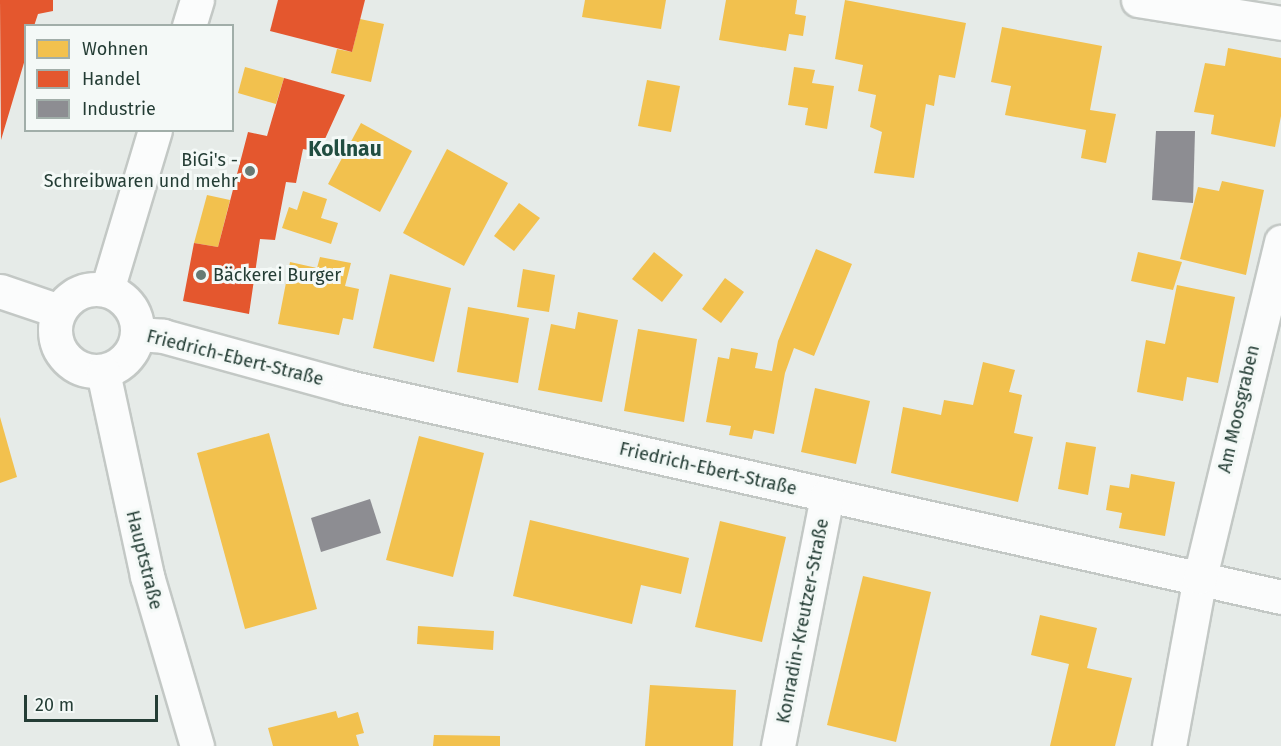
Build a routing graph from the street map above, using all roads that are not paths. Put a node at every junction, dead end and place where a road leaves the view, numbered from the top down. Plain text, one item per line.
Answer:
1 (197, 0) edge
2 (1138, 0) edge
3 (1281, 22) edge
4 (190, 24) edge
5 (154, 132) edge
6 (1281, 242) edge
7 (107, 290) junction
8 (0, 291) edge
9 (59, 311) junction
10 (138, 333) junction
11 (103, 372) junction
12 (827, 496) junction
13 (1200, 577) junction
14 (1281, 597) edge
15 (197, 746) edge
16 (778, 746) edge
17 (1169, 746) edge

1 - 4 street
2 - 3 street
5 - 7 street
6 - 13 street, Am Moosgraben
7 - 9 street
7 - 10 street
8 - 9 street
9 - 11 street
10 - 11 street
10 - 12 street, Friedrich-Ebert-Straße
11 - 15 street, Hauptstraße
12 - 13 street, Friedrich-Ebert-Straße
12 - 16 street, Konradin-Kreutzer-Straße
13 - 14 street, Friedrich-Ebert-Straße
13 - 17 street, Am Moosgraben

